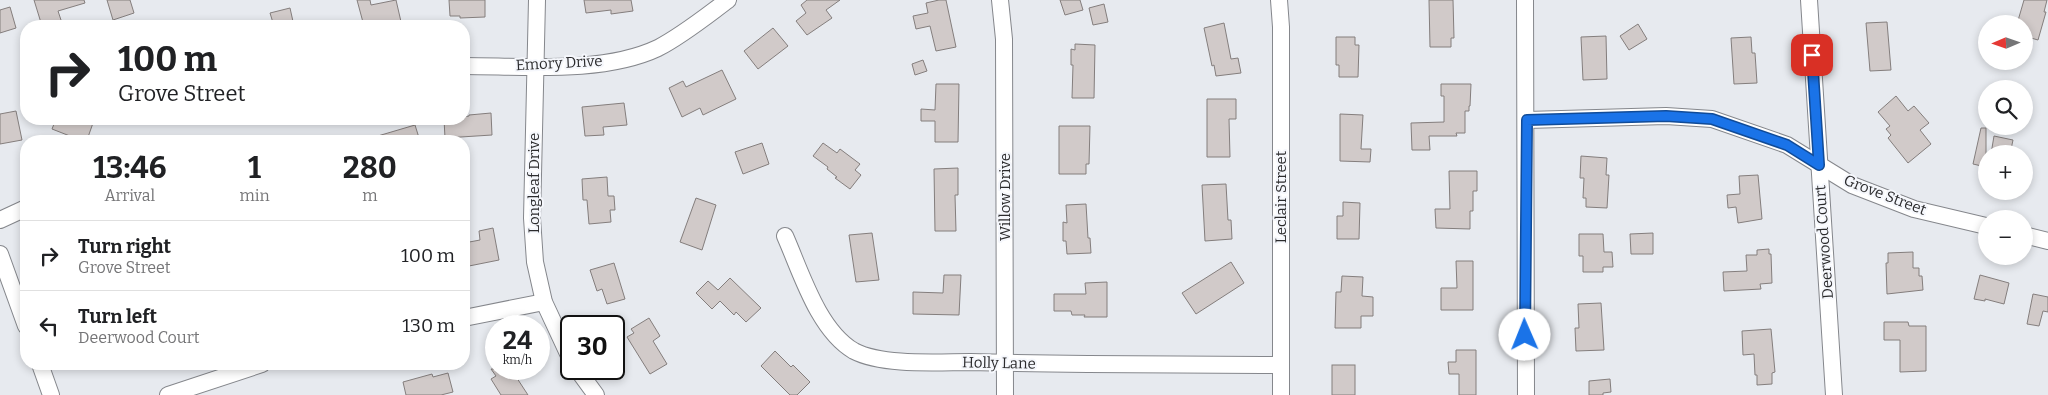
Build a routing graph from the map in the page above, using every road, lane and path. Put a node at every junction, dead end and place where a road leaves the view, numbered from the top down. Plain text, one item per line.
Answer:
1 (537, 0) edge
2 (728, 0) edge
3 (1000, 0) edge
4 (1279, 0) edge
5 (1525, 0) edge
6 (1809, 0) edge
7 (470, 66) edge
8 (536, 66) junction
9 (1527, 120) junction
10 (1819, 165) junction
11 (20, 211) edge
12 (0, 220) edge
13 (1978, 224) edge
14 (785, 236) dead end
15 (2033, 238) edge
16 (2048, 241) edge
17 (0, 254) edge
18 (544, 302) junction
19 (20, 309) edge
20 (470, 317) edge
21 (560, 336) edge
22 (1005, 363) junction
23 (1281, 366) junction
24 (42, 370) edge
25 (244, 370) edge
26 (585, 380) edge
27 (51, 395) edge
28 (168, 395) edge
29 (596, 395) edge
30 (1005, 395) edge
31 (1281, 395) edge
32 (1526, 395) edge
33 (1834, 395) edge

1 - 8 street, Longleaf Drive
2 - 8 street, Emory Drive
3 - 22 street, Willow Drive
4 - 23 street, Leclair Street
5 - 9 street
6 - 10 street, Deerwood Court
7 - 8 street, Emory Drive
8 - 18 street, Longleaf Drive
9 - 10 street, Grove Street
9 - 32 street
10 - 13 street, Grove Street
10 - 33 street, Deerwood Court
11 - 12 street
14 - 22 street, Holly Lane
15 - 16 street
17 - 19 street
18 - 20 street
18 - 21 street, Longleaf Drive
22 - 23 street, Holly Lane
22 - 30 street, Willow Drive
23 - 31 street, Leclair Street
24 - 27 street
25 - 28 street
26 - 29 street

